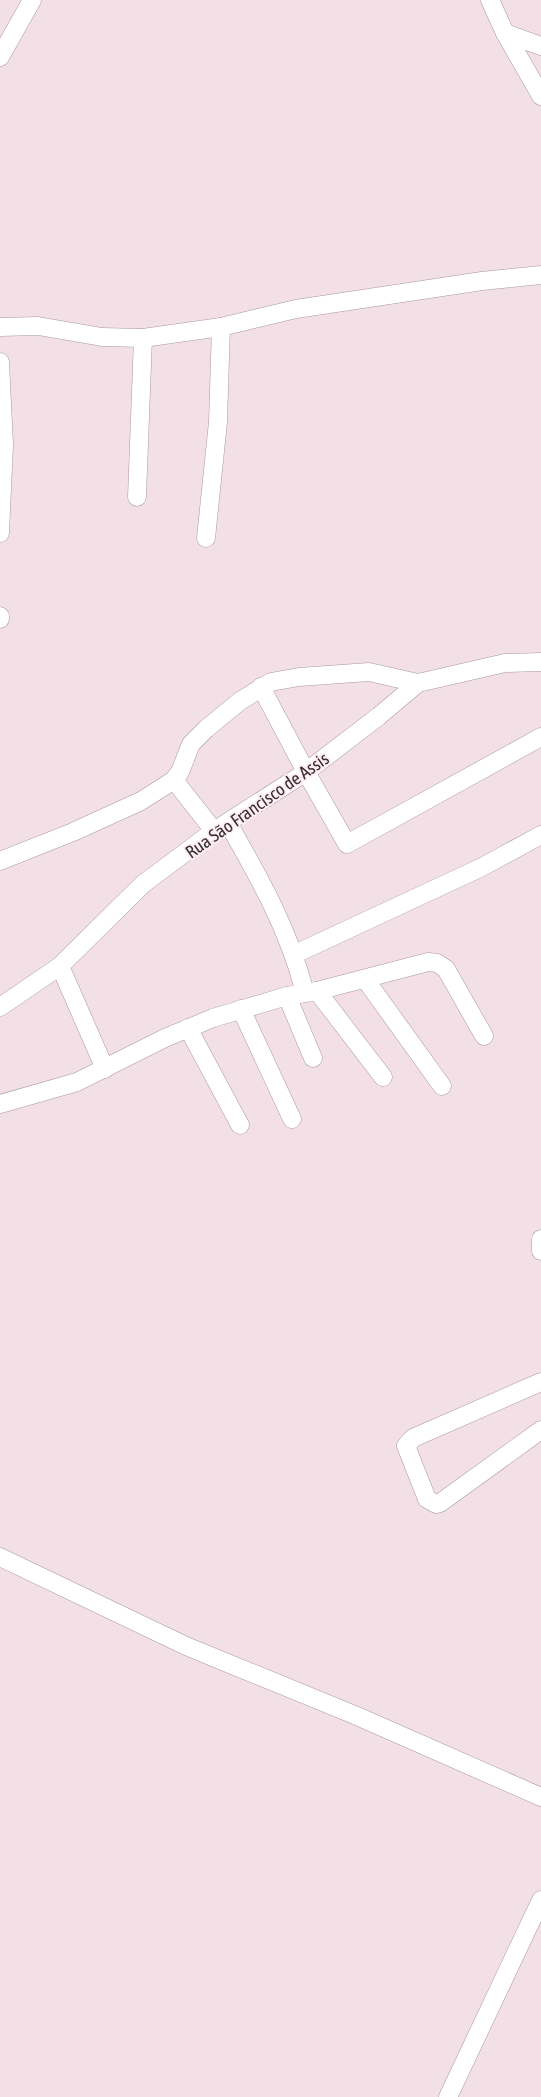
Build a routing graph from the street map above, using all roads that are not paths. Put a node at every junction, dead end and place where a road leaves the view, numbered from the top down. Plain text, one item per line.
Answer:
1 (32, 0) edge
2 (490, 0) edge
3 (505, 33) junction
4 (541, 46) edge
5 (0, 57) edge
6 (541, 96) edge
7 (541, 275) edge
8 (0, 327) edge
9 (221, 327) junction
10 (142, 338) junction
11 (0, 362) edge
12 (137, 497) dead end
13 (0, 533) edge
14 (206, 538) dead end
15 (541, 662) edge
16 (418, 683) junction
17 (261, 687) junction
18 (541, 737) edge
19 (306, 772) junction
20 (174, 780) junction
21 (221, 827) junction
22 (541, 835) edge
23 (0, 860) edge
24 (295, 954) junction
25 (60, 966) junction
26 (365, 979) junction
27 (311, 992) junction
28 (287, 996) junction
29 (0, 1007) edge
30 (241, 1009) junction
31 (188, 1028) junction
32 (484, 1036) dead end
33 (313, 1058) dead end
34 (105, 1069) junction
35 (383, 1077) dead end
36 (442, 1086) dead end
37 (0, 1104) edge
38 (292, 1119) dead end
39 (240, 1125) dead end
40 (541, 1238) edge
41 (541, 1251) edge
42 (541, 1382) edge
43 (541, 1430) edge
44 (0, 1557) edge
45 (541, 1797) edge
46 (541, 1900) edge
47 (448, 2097) edge

1 - 5 street
2 - 3 street
3 - 4 street
3 - 6 street
7 - 9 street
8 - 10 street
9 - 10 street
9 - 14 street
10 - 12 street
11 - 13 street
15 - 16 street, Rua São Francisco de Assis
16 - 17 street
16 - 19 street, Rua São Francisco de Assis
17 - 19 street
17 - 20 street
18 - 19 street
19 - 21 street, Rua São Francisco de Assis
20 - 21 street
20 - 23 street
21 - 24 street
21 - 25 street, Rua São Francisco de Assis
22 - 24 street
24 - 27 street
25 - 29 street, Rua São Francisco de Assis
25 - 34 street
26 - 27 street
26 - 32 street
26 - 36 street
27 - 28 street
27 - 35 street
28 - 30 street
28 - 33 street
30 - 31 street
30 - 38 street
31 - 34 street
31 - 39 street
34 - 37 street
40 - 41 street
42 - 43 street
44 - 45 street
46 - 47 street

